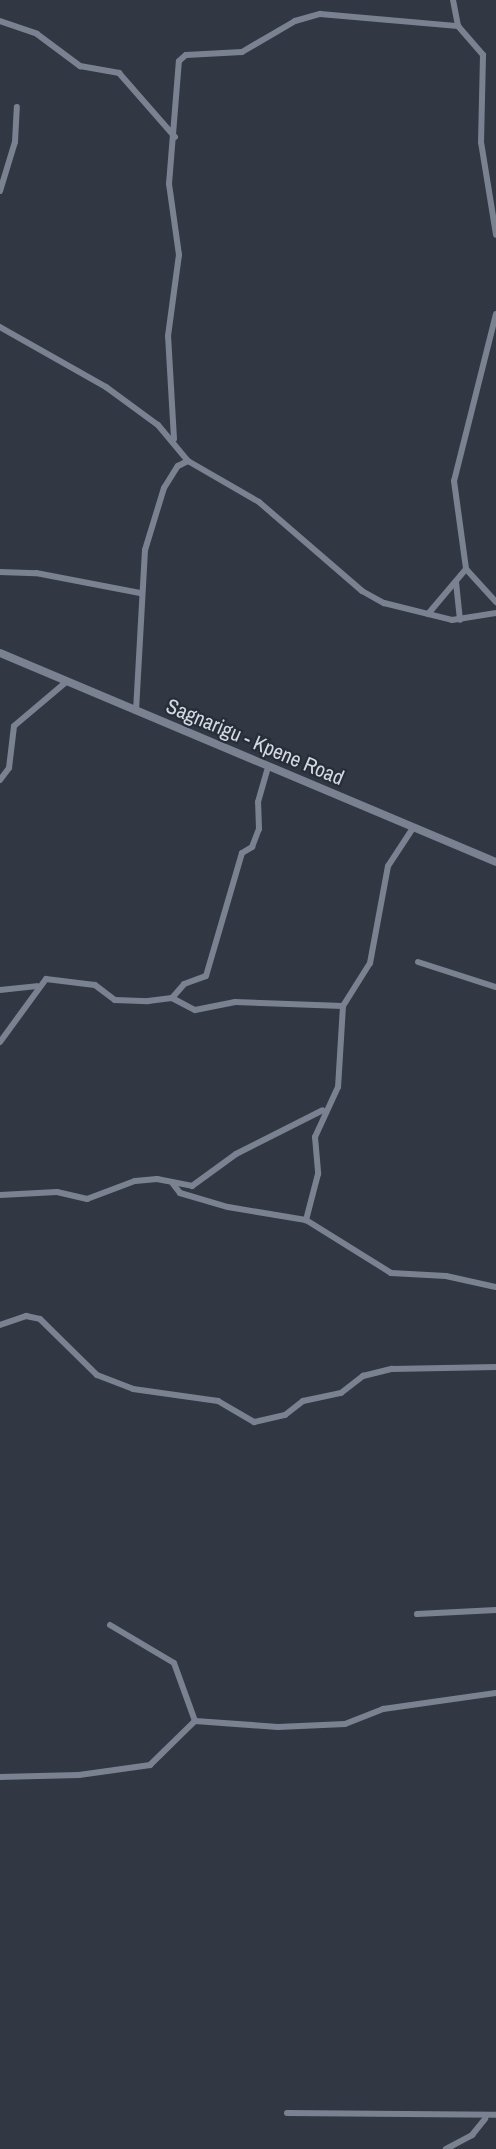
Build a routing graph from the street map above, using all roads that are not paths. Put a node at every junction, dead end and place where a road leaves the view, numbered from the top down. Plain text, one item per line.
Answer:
1 (453, 0) edge
2 (0, 21) edge
3 (458, 26) junction
4 (17, 107) dead end
5 (175, 138) junction
6 (0, 191) edge
7 (496, 235) edge
8 (496, 314) edge
9 (0, 327) edge
10 (174, 439) junction
11 (188, 460) junction
12 (466, 569) junction
13 (0, 572) edge
14 (456, 582) junction
15 (140, 593) junction
16 (496, 602) edge
17 (496, 613) edge
18 (428, 614) junction
19 (460, 620) junction
20 (0, 653) edge
21 (66, 682) junction
22 (136, 711) junction
23 (267, 770) junction
24 (0, 780) edge
25 (413, 828) junction
26 (496, 862) edge
27 (418, 962) dead end
28 (38, 986) junction
29 (496, 987) edge
30 (0, 990) edge
31 (172, 998) junction
32 (343, 1006) junction
33 (0, 1042) edge
34 (323, 1110) junction
35 (172, 1183) junction
36 (0, 1195) edge
37 (306, 1220) junction
38 (496, 1287) edge
39 (0, 1325) edge
40 (496, 1367) edge
41 (496, 1610) edge
42 (417, 1614) dead end
43 (110, 1625) dead end
44 (496, 1694) edge
45 (195, 1721) junction
46 (0, 1776) edge
47 (287, 2113) dead end
48 (496, 2115) edge
49 (486, 2119) junction
50 (446, 2149) edge

1 - 3 street
2 - 5 street
3 - 5 street
3 - 7 street
4 - 6 street
5 - 10 street
8 - 12 street
9 - 10 street
10 - 11 street
11 - 15 street
11 - 18 street
12 - 14 street
12 - 16 street
13 - 15 street
14 - 18 street
14 - 19 street
15 - 22 street
17 - 19 street
18 - 19 street
20 - 21 street, Sagnarigu - Kpene Road
21 - 22 street, Sagnarigu - Kpene Road
21 - 24 street
22 - 23 street, Sagnarigu - Kpene Road
23 - 25 street, Sagnarigu - Kpene Road
23 - 31 street
25 - 26 street, Sagnarigu - Kpene Road
25 - 32 street
27 - 29 street
28 - 30 street
28 - 31 street
28 - 33 street
31 - 32 street
32 - 34 street
34 - 35 street
34 - 37 street
35 - 36 street
35 - 37 street
37 - 38 street
39 - 40 street
41 - 42 street
43 - 45 street
44 - 45 street
45 - 46 street
47 - 49 street
48 - 49 street
49 - 50 street

